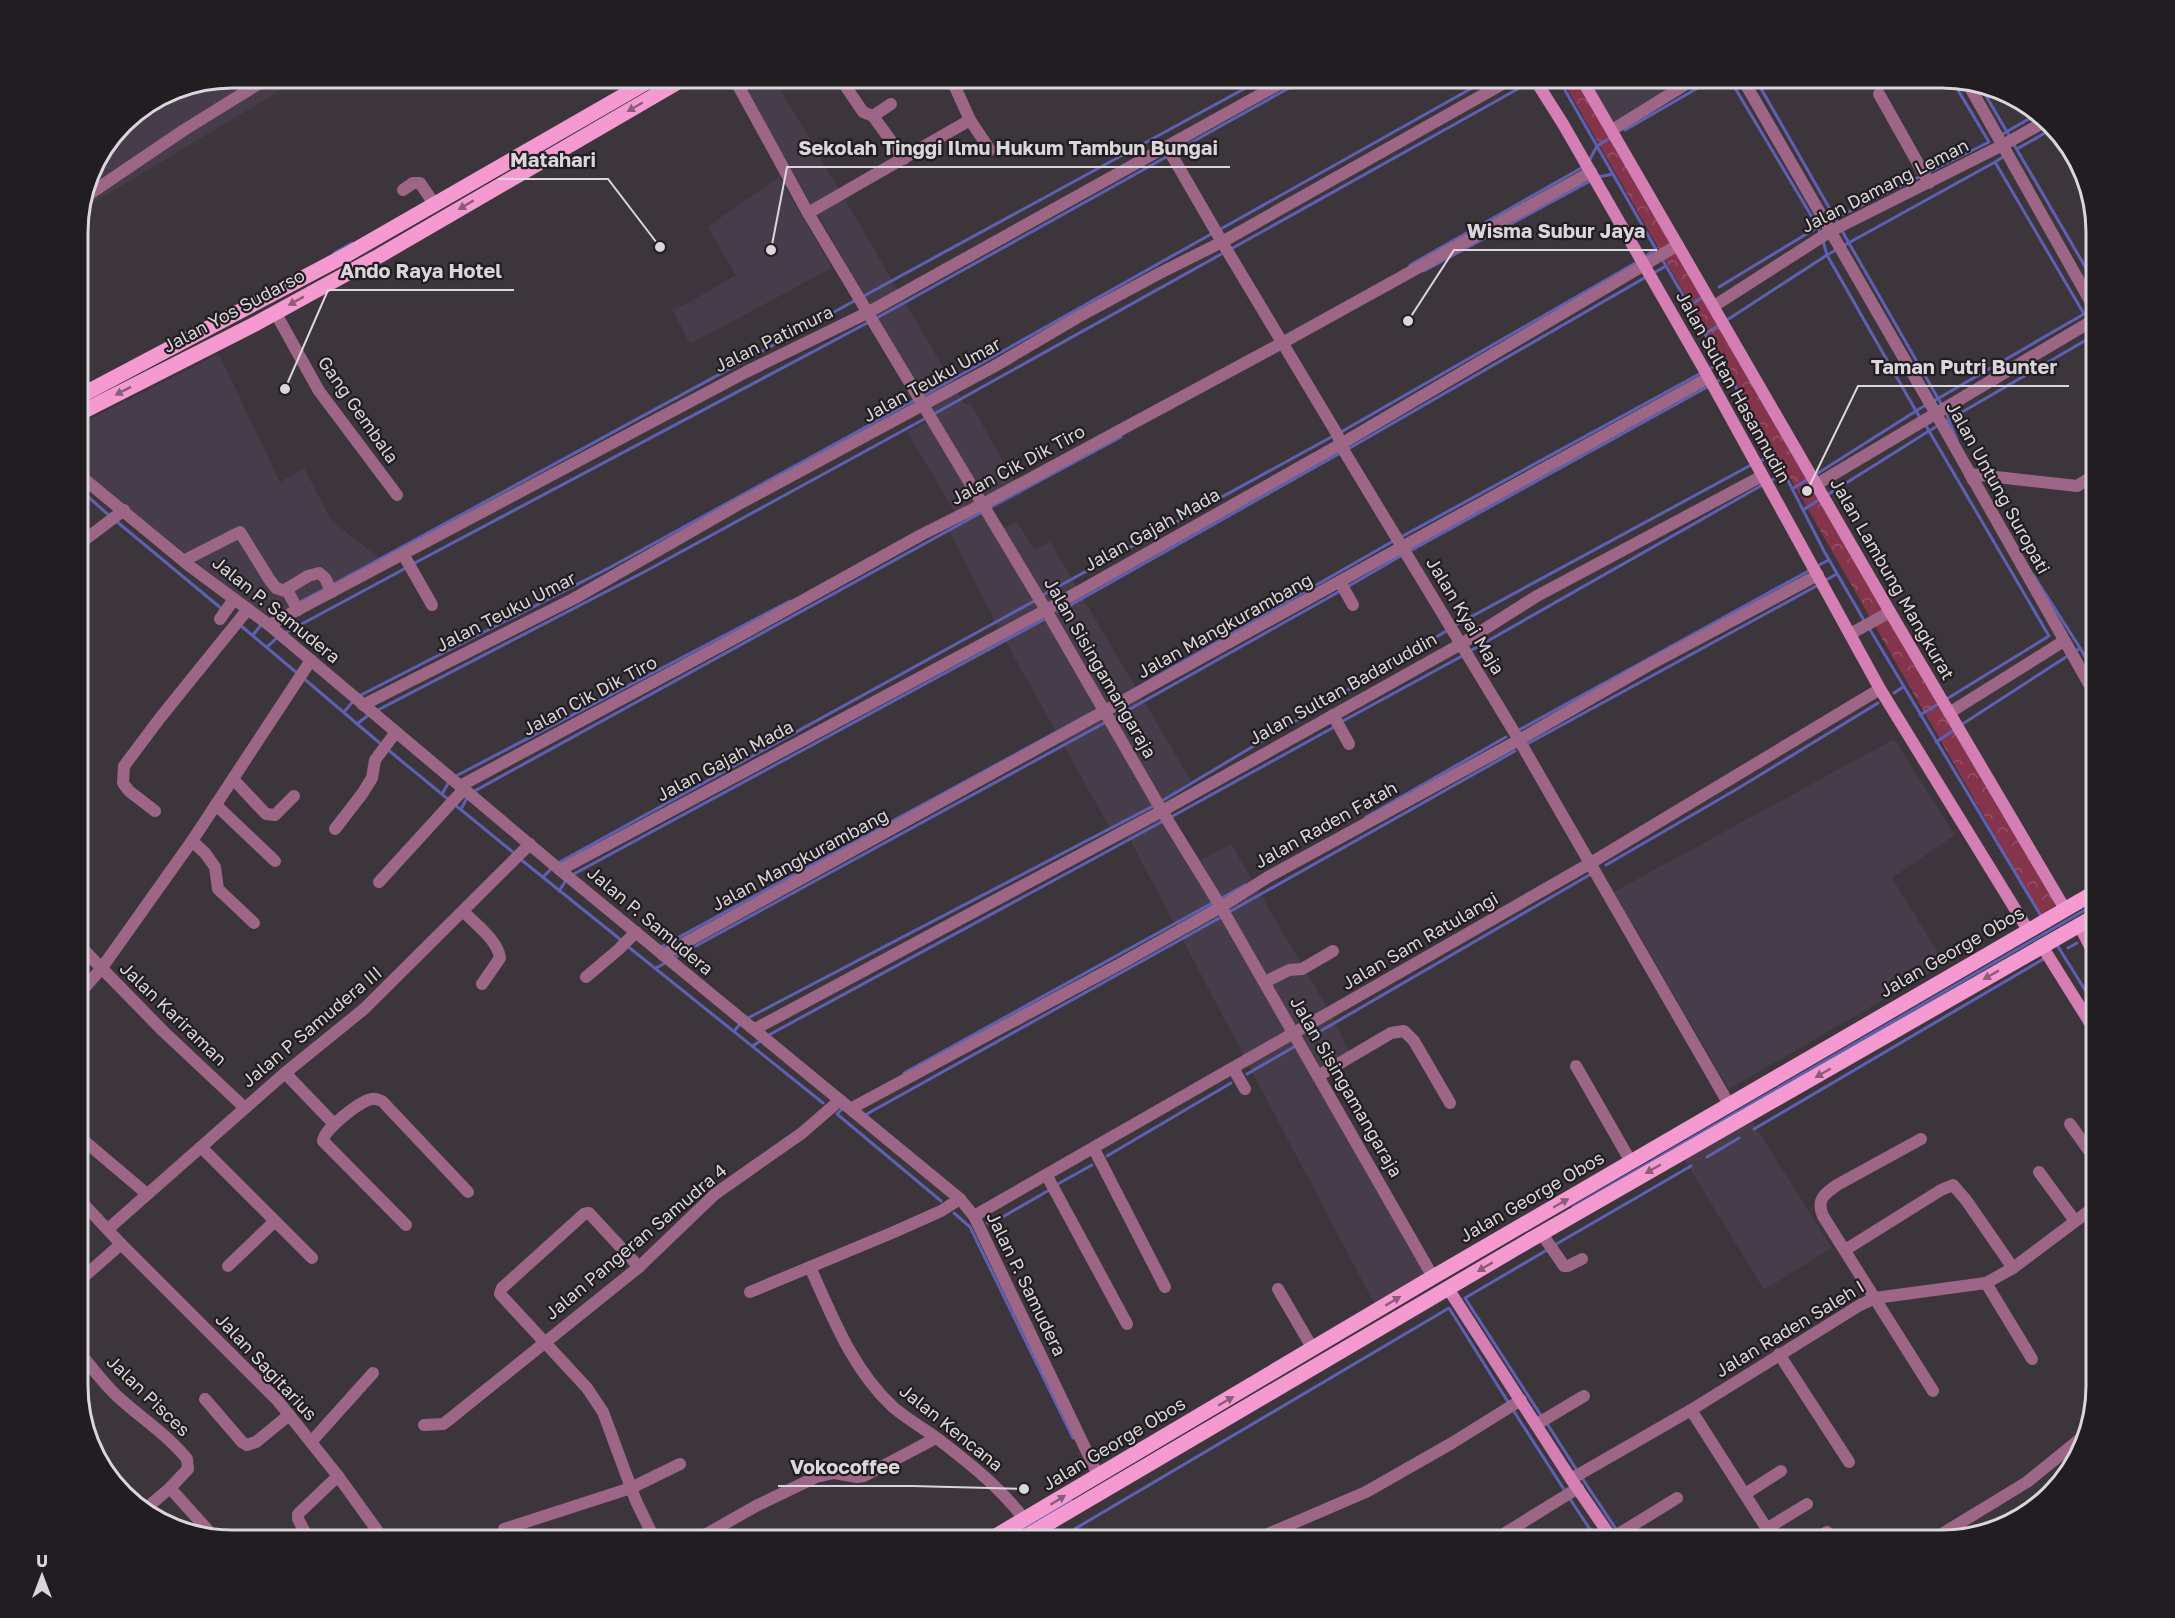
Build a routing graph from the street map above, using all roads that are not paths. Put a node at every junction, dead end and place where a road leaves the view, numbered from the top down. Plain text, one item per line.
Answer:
1 (252, 88) edge
2 (637, 88) edge
3 (668, 88) edge
4 (739, 88) edge
5 (847, 88) edge
6 (956, 88) edge
7 (1272, 88) edge
8 (1495, 88) edge
9 (1540, 88) edge
10 (1587, 88) edge
11 (1680, 88) edge
12 (1748, 88) edge
13 (1972, 91) edge
14 (1879, 94) dead end
15 (891, 104) dead end
16 (873, 116) junction
17 (970, 120) junction
18 (2037, 124) edge
19 (1612, 130) junction
20 (2000, 139) junction
21 (1167, 147) junction
22 (990, 150) dead end
23 (904, 159) junction
24 (1590, 172) junction
25 (1929, 183) junction
26 (404, 190) dead end
27 (94, 191) edge
28 (435, 205) junction
29 (808, 213) junction
30 (390, 231) junction
31 (1831, 231) junction
32 (1222, 242) junction
33 (400, 244) junction
34 (1678, 245) junction
35 (1644, 266) junction
36 (2086, 293) edge
37 (1714, 306) junction
38 (243, 310) junction
39 (275, 312) junction
40 (867, 313) junction
41 (2086, 324) edge
42 (252, 325) junction
43 (1282, 343) junction
44 (1708, 378) junction
45 (89, 391) edge
46 (922, 405) junction
47 (89, 408) edge
48 (1935, 413) junction
49 (1341, 444) junction
50 (1970, 474) junction
51 (1762, 476) junction
52 (2086, 481) edge
53 (89, 483) edge
54 (1817, 484) junction
55 (397, 495) dead end
56 (983, 504) junction
57 (124, 510) junction
58 (89, 537) edge
59 (1402, 547) junction
60 (404, 554) junction
61 (185, 560) junction
62 (1818, 576) junction
63 (1340, 582) junction
64 (285, 590) junction
65 (333, 592) junction
66 (432, 605) dead end
67 (1353, 605) dead end
68 (248, 609) junction
69 (298, 610) junction
70 (1046, 610) junction
71 (1885, 615) junction
72 (269, 625) junction
73 (1850, 634) junction
74 (2064, 641) junction
75 (1461, 644) junction
76 (311, 660) junction
77 (2086, 679) edge
78 (1880, 689) junction
79 (363, 705) junction
80 (1106, 713) junction
81 (1948, 713) junction
82 (1333, 715) junction
83 (396, 732) junction
84 (1519, 740) junction
85 (1349, 744) dead end
86 (233, 779) junction
87 (462, 788) junction
88 (294, 796) dead end
89 (216, 805) junction
90 (155, 811) dead end
91 (1162, 812) junction
92 (335, 829) dead end
93 (192, 841) junction
94 (530, 844) junction
95 (275, 861) dead end
96 (1589, 864) junction
97 (561, 870) junction
98 (379, 882) dead end
99 (2086, 897) edge
100 (1221, 907) junction
101 (2065, 909) junction
102 (463, 911) junction
103 (2086, 921) edge
104 (254, 923) dead end
105 (2079, 925) junction
106 (2028, 930) junction
107 (636, 932) junction
108 (2086, 939) edge
109 (1333, 951) dead end
110 (2046, 953) junction
111 (663, 955) junction
112 (89, 956) edge
113 (101, 969) junction
114 (586, 977) dead end
115 (1265, 982) junction
116 (89, 983) edge
117 (482, 984) dead end
118 (1911, 998) junction
119 (1921, 1015) junction
120 (2086, 1017) edge
121 (755, 1029) junction
122 (1294, 1034) junction
123 (1576, 1066) dead end
124 (1233, 1068) junction
125 (285, 1073) junction
126 (1318, 1076) junction
127 (1245, 1089) dead end
128 (840, 1100) junction
129 (1450, 1103) dead end
130 (1730, 1106) junction
131 (245, 1108) junction
132 (852, 1108) junction
133 (334, 1124) junction
134 (2070, 1124) dead end
135 (1921, 1139) dead end
136 (89, 1145) edge
137 (201, 1147) junction
138 (2086, 1147) edge
139 (1094, 1149) junction
140 (1631, 1162) junction
141 (2039, 1172) dead end
142 (1049, 1181) junction
143 (468, 1192) dead end
144 (147, 1194) junction
145 (960, 1199) junction
146 (89, 1209) edge
147 (2086, 1213) edge
148 (974, 1216) junction
149 (275, 1221) junction
150 (2075, 1221) junction
151 (406, 1225) dead end
152 (1521, 1227) junction
153 (108, 1229) junction
154 (1536, 1237) junction
155 (121, 1244) junction
156 (1845, 1250) junction
157 (312, 1258) dead end
158 (1582, 1259) dead end
159 (228, 1266) dead end
160 (639, 1267) junction
161 (810, 1267) junction
162 (2013, 1268) junction
163 (89, 1272) edge
164 (1433, 1277) junction
165 (1986, 1283) junction
166 (1165, 1287) dead end
167 (1278, 1289) dead end
168 (1449, 1290) junction
169 (750, 1292) dead end
170 (1875, 1298) junction
171 (1127, 1324) dead end
172 (545, 1342) junction
173 (1313, 1349) junction
174 (1779, 1354) junction
175 (2031, 1359) dead end
176 (89, 1364) edge
177 (374, 1373) dead end
178 (1246, 1389) junction
179 (1933, 1391) dead end
180 (1584, 1396) dead end
181 (205, 1399) dead end
182 (1521, 1400) junction
183 (1255, 1403) junction
184 (1691, 1410) junction
185 (289, 1414) junction
186 (1537, 1424) junction
187 (424, 1425) dead end
188 (936, 1437) junction
189 (311, 1442) junction
190 (2073, 1445) edge
191 (1849, 1462) dead end
192 (680, 1464) dead end
193 (1781, 1471) dead end
194 (1098, 1475) junction
195 (338, 1476) junction
196 (1575, 1484) junction
197 (170, 1488) junction
198 (631, 1488) junction
199 (1745, 1494) junction
200 (1677, 1498) dead end
201 (1806, 1503) dead end
202 (151, 1504) edge
203 (1024, 1519) junction
204 (205, 1527) edge
205 (504, 1529) dead end
206 (1766, 1529) joint
207 (1950, 1529) edge
208 (303, 1530) edge
209 (376, 1530) edge
210 (649, 1530) edge
211 (714, 1530) edge
212 (1006, 1530) edge
213 (1037, 1530) edge
214 (1277, 1530) edge
215 (1508, 1530) edge
216 (1607, 1530) edge
217 (1627, 1530) edge

1 - 27 street
2 - 28 main road, Jalan Yos Sudarso
3 -> 33 main road, Jalan Yos Sudarso
4 - 29 street, Jalan Sisingamangaraja
5 - 16 street
6 - 17 street
7 - 21 street, Jalan Patimura
8 - 32 street, Jalan Teuku Umar
9 - 24 street, Jalan Sultan Hasannudin
10 - 19 street, Jalan Lambung Mangkurat
11 - 19 street
12 - 31 street, Jalan Untung Suropati
13 - 20 street
14 - 25 street
15 - 16 street
16 - 23 street
17 - 22 street
17 - 23 street
18 - 20 street, Jalan Damang Leman
19 - 34 street, Jalan Lambung Mangkurat
20 - 25 street, Jalan Damang Leman
20 - 36 street
21 - 32 street, Jalan Kyai Maja
21 - 40 street, Jalan Patimura
23 - 29 street
24 - 35 street, Jalan Sultan Hasannudin
24 - 43 street, Jalan Cik Dik Tiro
25 - 31 street, Jalan Damang Leman
26 - 28 street
28 - 30 main road, Jalan Yos Sudarso
29 - 40 street, Jalan Sisingamangaraja
30 - 33 main road
30 - 38 main road, Jalan Yos Sudarso
31 - 37 street, Jalan Damang Leman
31 - 48 street, Jalan Untung Suropati
32 - 43 street, Jalan Kyai Maja
32 - 46 street, Jalan Teuku Umar
33 -> 39 main road, Jalan Yos Sudarso
34 - 35 street, Jalan Gajah Mada
34 - 37 street, Jalan Lambung Mangkurat
35 - 44 street, Jalan Sultan Hasannudin
35 - 49 street, Jalan Gajah Mada
37 - 54 street, Jalan Lambung Mangkurat
38 - 42 main road
38 - 45 main road, Jalan Yos Sudarso
39 - 42 main road, Jalan Yos Sudarso
39 - 55 street, Gang Gembala
40 - 46 street, Jalan Sisingamangaraja
40 - 60 street, Jalan Patimura
41 - 48 street
42 -> 47 main road, Jalan Yos Sudarso
43 - 49 street, Jalan Kyai Maja
43 - 56 street, Jalan Cik Dik Tiro
44 - 51 street, Jalan Sultan Hasannudin
44 - 59 street, Jalan Mangkurambang
46 - 56 street, Jalan Sisingamangaraja
46 - 79 street, Jalan Teuku Umar
48 - 50 street, Jalan Untung Suropati
48 - 54 street
49 - 59 street, Jalan Kyai Maja
49 - 70 street, Jalan Gajah Mada
50 - 52 street
50 - 74 street, Jalan Untung Suropati
51 - 62 street, Jalan Sultan Hasannudin
51 - 75 street, Jalan Sultan Badaruddin
53 - 57 street, Jalan P. Samudera
54 - 71 street, Jalan Lambung Mangkurat
56 - 70 street, Jalan Sisingamangaraja
56 - 87 street, Jalan Cik Dik Tiro
57 - 58 street
57 - 61 street, Jalan P. Samudera
59 - 63 street, Jalan Mangkurambang
59 - 75 street, Jalan Kyai Maja
60 - 65 street, Jalan Patimura
60 - 66 street
61 - 64 street
61 - 68 street, Jalan P. Samudera
62 - 73 street, Jalan Sultan Hasannudin
62 - 84 street, Jalan Raden Fatah
63 - 67 street
63 - 80 street, Jalan Mangkurambang
64 - 65 street
64 - 69 street
65 - 69 street, Jalan Patimura
68 - 72 street, Jalan P. Samudera
68 - 90 street
69 - 72 street, Jalan Patimura
70 - 80 street, Jalan Sisingamangaraja
70 - 97 street, Jalan Gajah Mada
71 - 73 street
71 - 81 street, Jalan Lambung Mangkurat
72 - 76 street, Jalan P. Samudera
73 - 78 street, Jalan Sultan Hasannudin
74 - 77 street, Jalan Untung Suropati
74 - 81 street
75 - 82 street, Jalan Sultan Badaruddin
75 - 84 street, Jalan Kyai Maja
76 - 79 street, Jalan P. Samudera
76 - 86 street
78 - 96 street, Jalan Sam Ratulangi
78 - 106 street, Jalan Sultan Hasannudin
79 - 83 street, Jalan P. Samudera
80 - 91 street, Jalan Sisingamangaraja
80 - 111 street, Jalan Mangkurambang
81 - 101 street, Jalan Lambung Mangkurat
82 - 85 street
82 - 91 street, Jalan Sultan Badaruddin
83 - 87 street, Jalan P. Samudera
83 - 92 street
84 - 96 street, Jalan Kyai Maja
84 - 100 street, Jalan Raden Fatah
86 - 88 street
86 - 89 street
87 - 94 street, Jalan P. Samudera
87 - 98 street, Jalan Cik Dik Tiro
89 - 93 street
89 - 95 street
91 - 100 street, Jalan Sisingamangaraja
91 - 121 street, Jalan Sultan Badaruddin
93 - 104 street
93 - 113 street
94 - 97 street, Jalan P. Samudera
94 - 102 street, Jalan P Samudera III
96 - 122 street, Jalan Sam Ratulangi
96 - 130 street, Jalan Kyai Maja
97 - 107 street, Jalan P. Samudera
99 - 101 main road, Jalan George Obos
100 - 115 street, Jalan Sisingamangaraja
100 - 132 street, Jalan Raden Fatah
101 - 106 main road, Jalan George Obos
102 - 117 street
102 - 125 street, Jalan P Samudera III
103 - 105 main road
105 - 108 street
105 - 110 main road, Jalan George Obos
106 - 118 main road, Jalan George Obos
107 - 111 street, Jalan P. Samudera
107 - 114 street
109 - 115 street
110 -> 119 main road, Jalan George Obos
110 - 120 street
111 - 121 street, Jalan P. Samudera
112 - 113 street, Jalan Kariraman
113 - 116 street
113 - 131 street, Jalan Kariraman
115 - 122 street, Jalan Sisingamangaraja
118 - 119 main road
118 - 130 main road, Jalan George Obos
119 -> 154 main road, Jalan George Obos
121 - 128 street, Jalan P. Samudera
122 - 124 street, Jalan Sam Ratulangi
122 - 126 street, Jalan Sisingamangaraja
123 - 140 street
124 - 127 street
124 - 139 street, Jalan Sam Ratulangi
125 - 131 street, Jalan P Samudera III
125 - 133 street
126 - 129 street
126 - 164 street, Jalan Sisingamangaraja
128 - 132 street, Jalan P. Samudera
128 - 160 street, Jalan Pangeran Samudra 4
130 - 140 main road, Jalan George Obos
131 - 137 street, Jalan P Samudera III
132 - 145 street, Jalan P. Samudera
133 - 143 street
133 - 151 street
134 - 138 street
135 - 156 street
136 - 144 street
137 - 144 street, Jalan P Samudera III
137 - 149 street
139 - 142 street, Jalan Sam Ratulangi
139 - 166 street
152 -> 140 main road, Jalan George Obos
141 - 150 street
142 - 148 street, Jalan Sam Ratulangi
142 - 171 street
144 - 153 street, Jalan P Samudera III
145 - 148 street, Jalan P. Samudera
145 - 161 street
146 - 153 street, Jalan Sagitarius
147 - 150 street, Jalan Raden Saleh I
148 - 194 street, Jalan P. Samudera
149 - 157 street
149 - 159 street
150 - 162 street, Jalan Raden Saleh I
152 - 154 main road
152 - 164 main road, Jalan George Obos
153 - 155 street, Jalan Sagitarius
154 - 158 street
154 -> 168 main road, Jalan George Obos
155 - 163 street
155 - 185 street, Jalan Sagitarius
156 - 162 street
156 - 170 street
160 - 172 street, Jalan Pangeran Samudra 4
160 - 172 street
161 - 169 street
161 - 188 street, Jalan Kencana
162 - 165 street, Jalan Raden Saleh I
173 -> 164 main road, Jalan George Obos
165 - 170 street, Jalan Raden Saleh I
165 - 175 street
167 - 173 street
168 - 182 street
168 - 183 main road, Jalan George Obos
170 - 174 street, Jalan Raden Saleh I
170 - 179 street
172 - 187 street, Jalan Pangeran Samudra 4
172 - 198 street
173 - 178 main road, Jalan George Obos
174 - 184 street, Jalan Raden Saleh I
174 - 191 street
176 - 197 street, Jalan Pisces
177 - 189 street
178 - 183 main road
194 -> 178 main road, Jalan George Obos
180 - 186 street
181 - 185 street
182 - 186 street
182 - 214 street
183 - 213 main road, Jalan George Obos
184 - 196 street, Jalan Raden Saleh I
184 - 199 street
185 - 189 street, Jalan Sagitarius
186 - 196 street
188 - 203 street, Jalan Kencana
188 - 211 street
189 - 195 street, Jalan Sagitarius
190 - 207 street
192 - 198 street
193 - 199 street
203 -> 194 main road, Jalan George Obos
195 - 208 street
195 - 209 street, Jalan Sagitarius
196 - 215 street, Jalan Raden Saleh I
196 - 216 street
197 - 202 street
197 - 204 street
198 - 205 street
198 - 210 street
199 - 206 street
200 - 217 street
201 - 206 street
203 - 212 main road, Jalan George Obos

